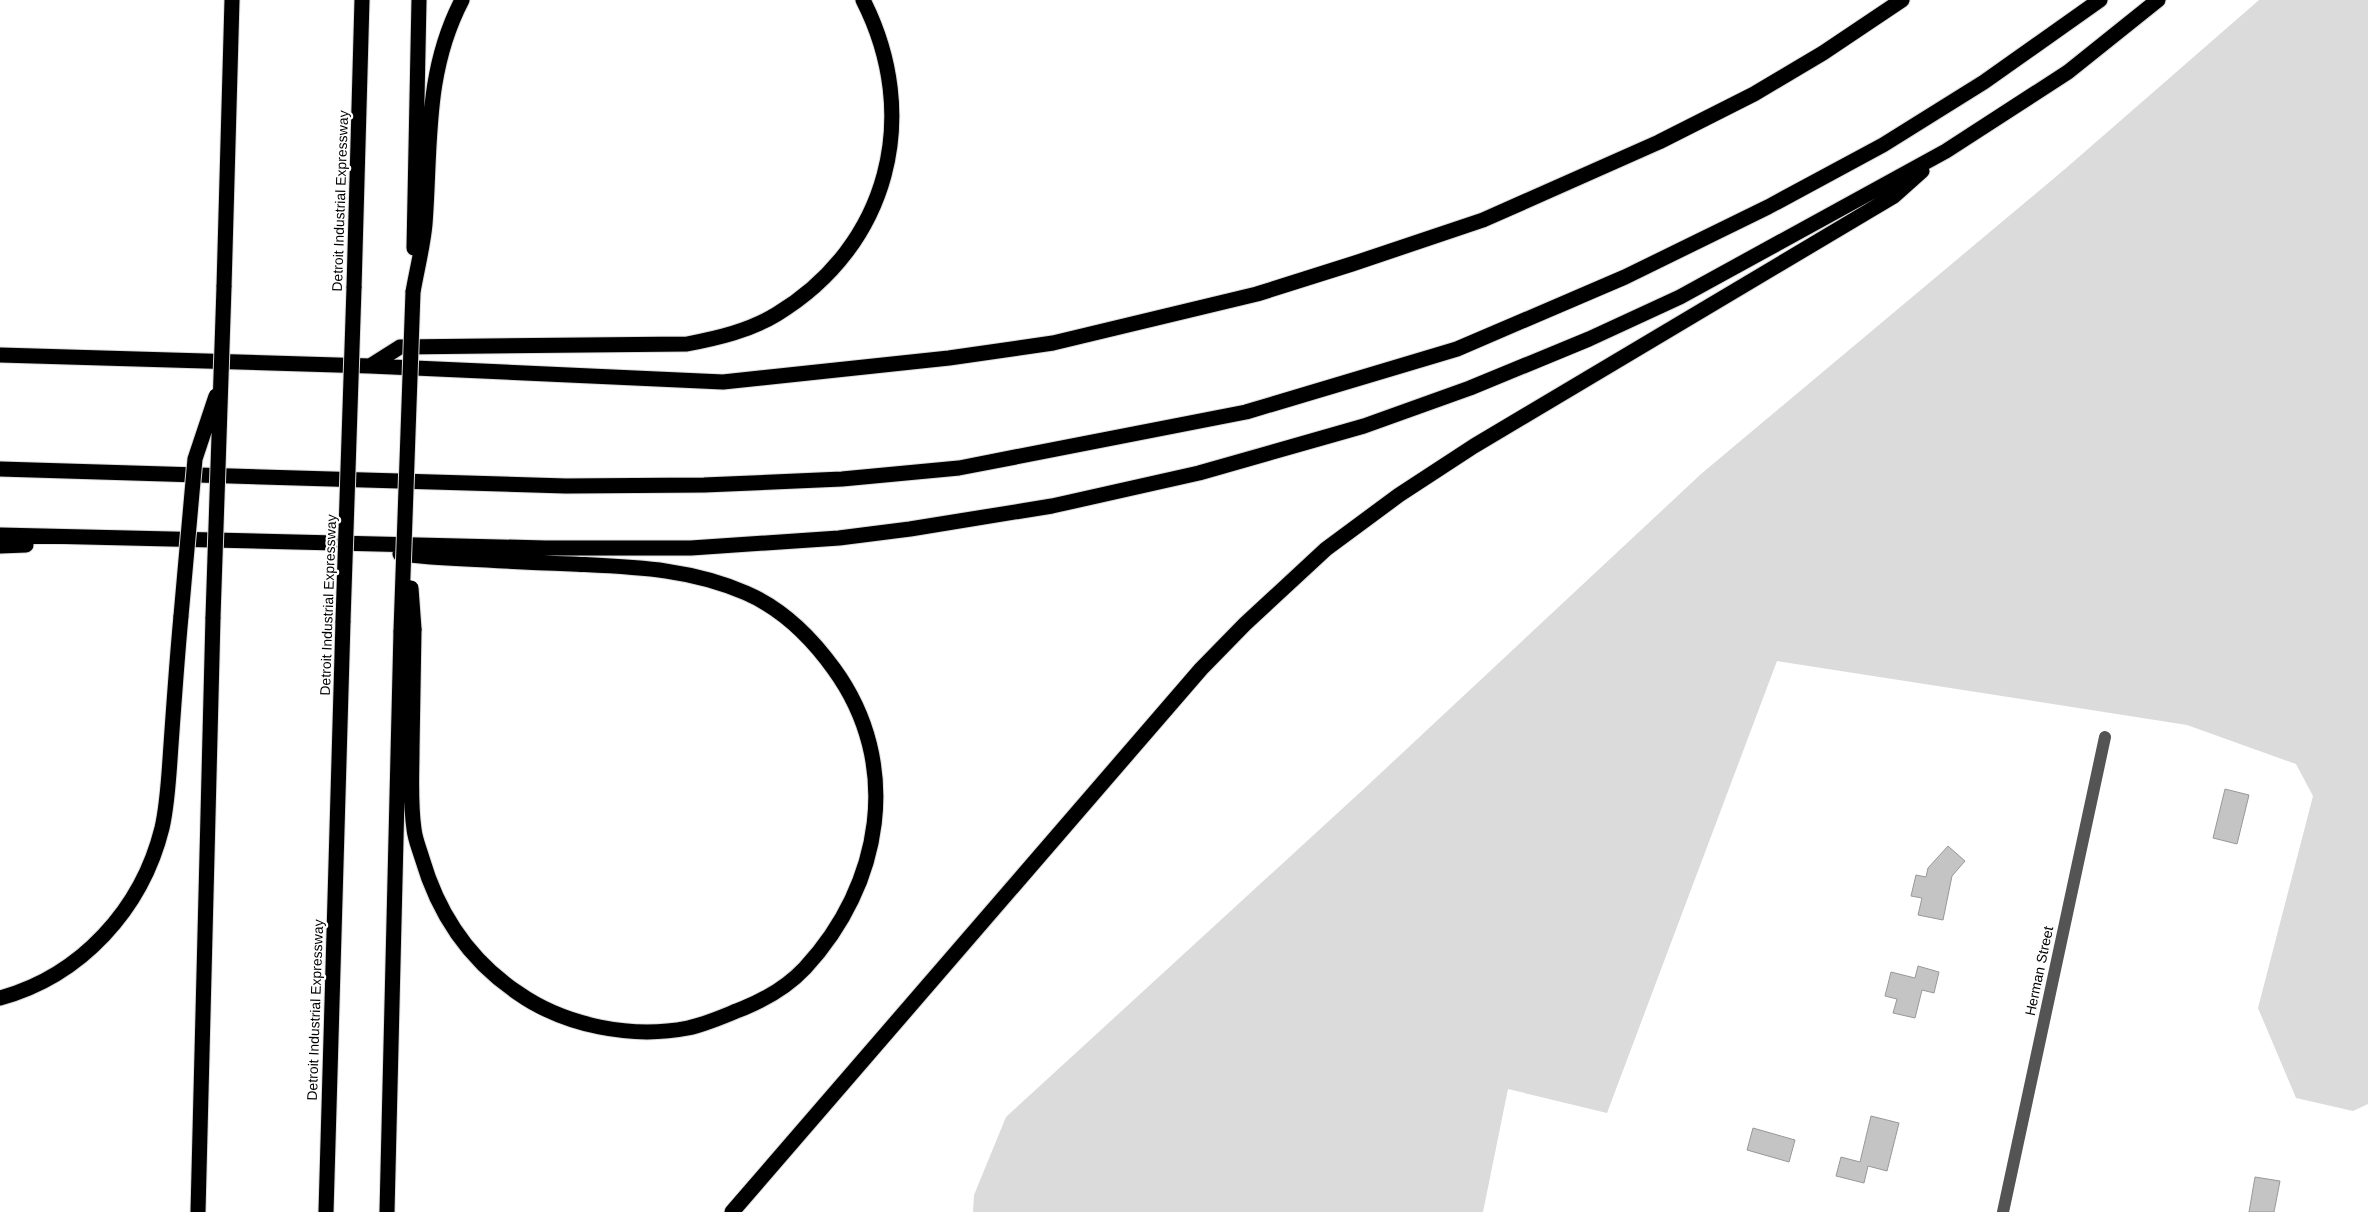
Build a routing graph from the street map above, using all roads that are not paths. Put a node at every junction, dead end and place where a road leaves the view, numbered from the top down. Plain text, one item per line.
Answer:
1 (232, 0) edge
2 (362, 0) edge
3 (419, 0) edge
4 (462, 0) edge
5 (863, 0) edge
6 (1902, 0) edge
7 (2100, 0) edge
8 (2158, 0) edge
9 (1946, 151) junction
10 (413, 292) junction
11 (0, 355) edge
12 (370, 366) junction
13 (222, 378) junction
14 (0, 469) edge
15 (0, 535) edge
16 (85, 537) junction
17 (314, 543) junction
18 (0, 546) edge
19 (407, 630) junction
20 (2105, 737) dead end
21 (0, 998) edge
22 (198, 1212) edge
23 (326, 1212) edge
24 (387, 1212) edge
25 (732, 1212) edge
26 (2003, 1212) edge

1 - 13 highway, bridge
2 - 23 highway, Detroit Industrial Expressway, bridge
3 - 10 highway
4 - 10 highway
5 - 12 highway
6 - 12 highway
7 - 14 highway
8 - 9 highway
9 - 17 highway
9 - 25 highway
10 - 19 highway, bridge
11 - 12 highway
13 - 21 highway, bridge
13 - 22 highway, bridge
15 - 16 highway
16 - 17 highway
16 - 18 highway
17 - 19 highway
19 - 24 highway
20 - 26 street, Herman Street

